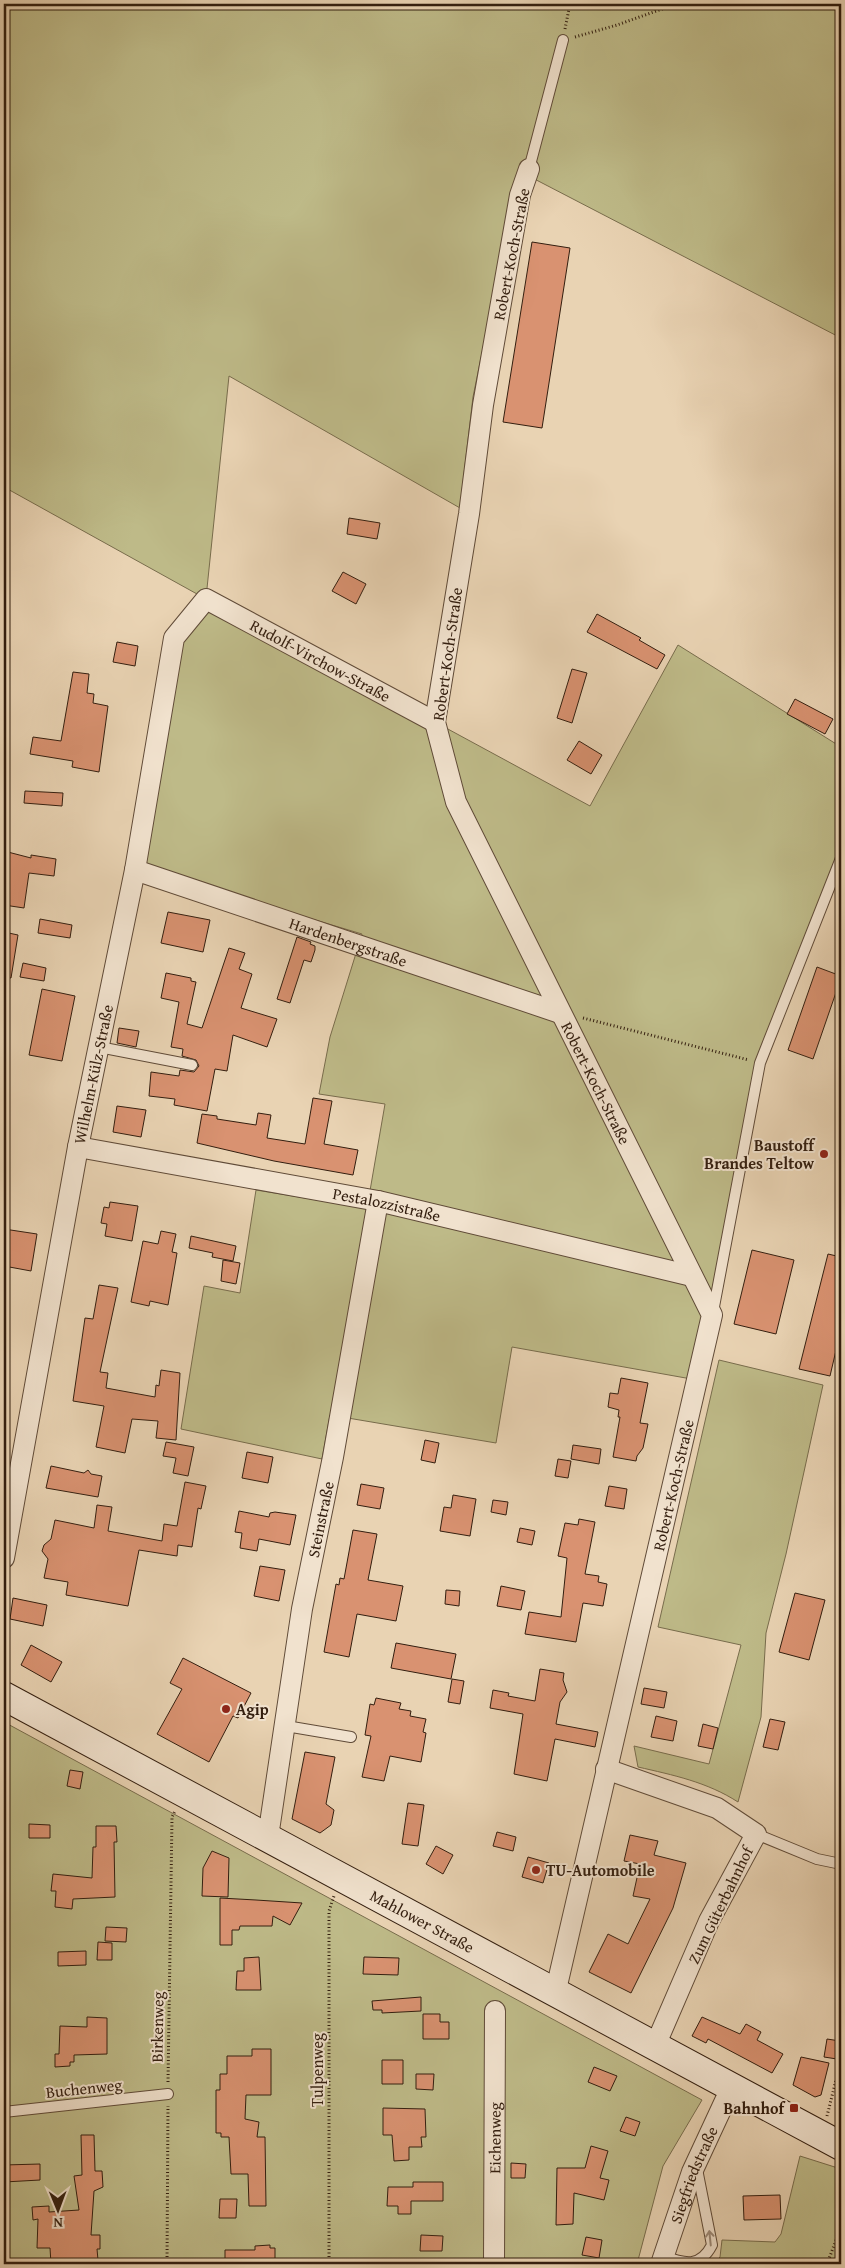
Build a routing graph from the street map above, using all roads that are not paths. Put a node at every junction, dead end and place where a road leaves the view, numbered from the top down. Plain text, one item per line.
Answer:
1 (563, 40) road end
2 (529, 169) joint
3 (206, 599) joint
4 (435, 722) junction
5 (841, 858) edge
6 (135, 870) junction
7 (560, 1012) junction
8 (99, 1047) junction
9 (192, 1065) dead end
10 (78, 1147) junction
11 (378, 1201) junction
12 (692, 1276) junction
13 (712, 1315) junction
14 (7, 1521) edge
15 (4, 1558) edge
16 (5, 1699) edge
17 (286, 1726) junction
18 (351, 1737) dead end
19 (606, 1769) junction
20 (756, 1834) junction
21 (268, 1837) junction
22 (841, 1864) edge
23 (555, 1994) junction
24 (495, 2011) dead end
25 (655, 2046) junction
26 (732, 2088) junction
27 (168, 2094) road end
28 (4, 2112) edge
29 (841, 2146) edge
30 (695, 2164) junction
31 (662, 2260) edge
32 (494, 2264) edge

1 - 2 lane
2 - 4 street, Robert-Koch-Straße
3 - 4 street, Rudolf-Virchow-Straße
3 - 6 street, Wilhelm-Külz-Straße
4 - 7 street, Robert-Koch-Straße
5 - 13 lane
6 - 7 street, Hardenbergstraße
6 - 8 street, Wilhelm-Külz-Straße
7 - 12 street, Robert-Koch-Straße
8 - 9 lane
8 - 10 street, Wilhelm-Külz-Straße
10 - 11 street, Pestalozzistraße
10 - 14 street, Wilhelm-Külz-Straße
11 - 12 street, Pestalozzistraße
11 - 17 street, Steinstraße
12 - 13 street, Robert-Koch-Straße
13 - 19 street, Robert-Koch-Straße
14 - 15 street, Wilhelm-Külz-Straße
16 - 21 main road, Mahlower Straße
17 - 18 lane
17 - 21 street, Steinstraße
19 - 20 street, Zum Güterbahnhof
19 - 23 street, Robert-Koch-Straße
20 - 22 lane
20 - 25 street, Zum Güterbahnhof
21 - 23 main road, Mahlower Straße
23 - 25 main road, Mahlower Straße
24 - 32 street, Eichenweg
25 - 26 main road, Mahlower Straße
26 - 29 main road, Mahlower Straße
26 - 30 street, Siegfriedstraße
27 - 28 lane, Buchenweg
30 - 31 street, Siegfriedstraße
31 -> 30 lane

